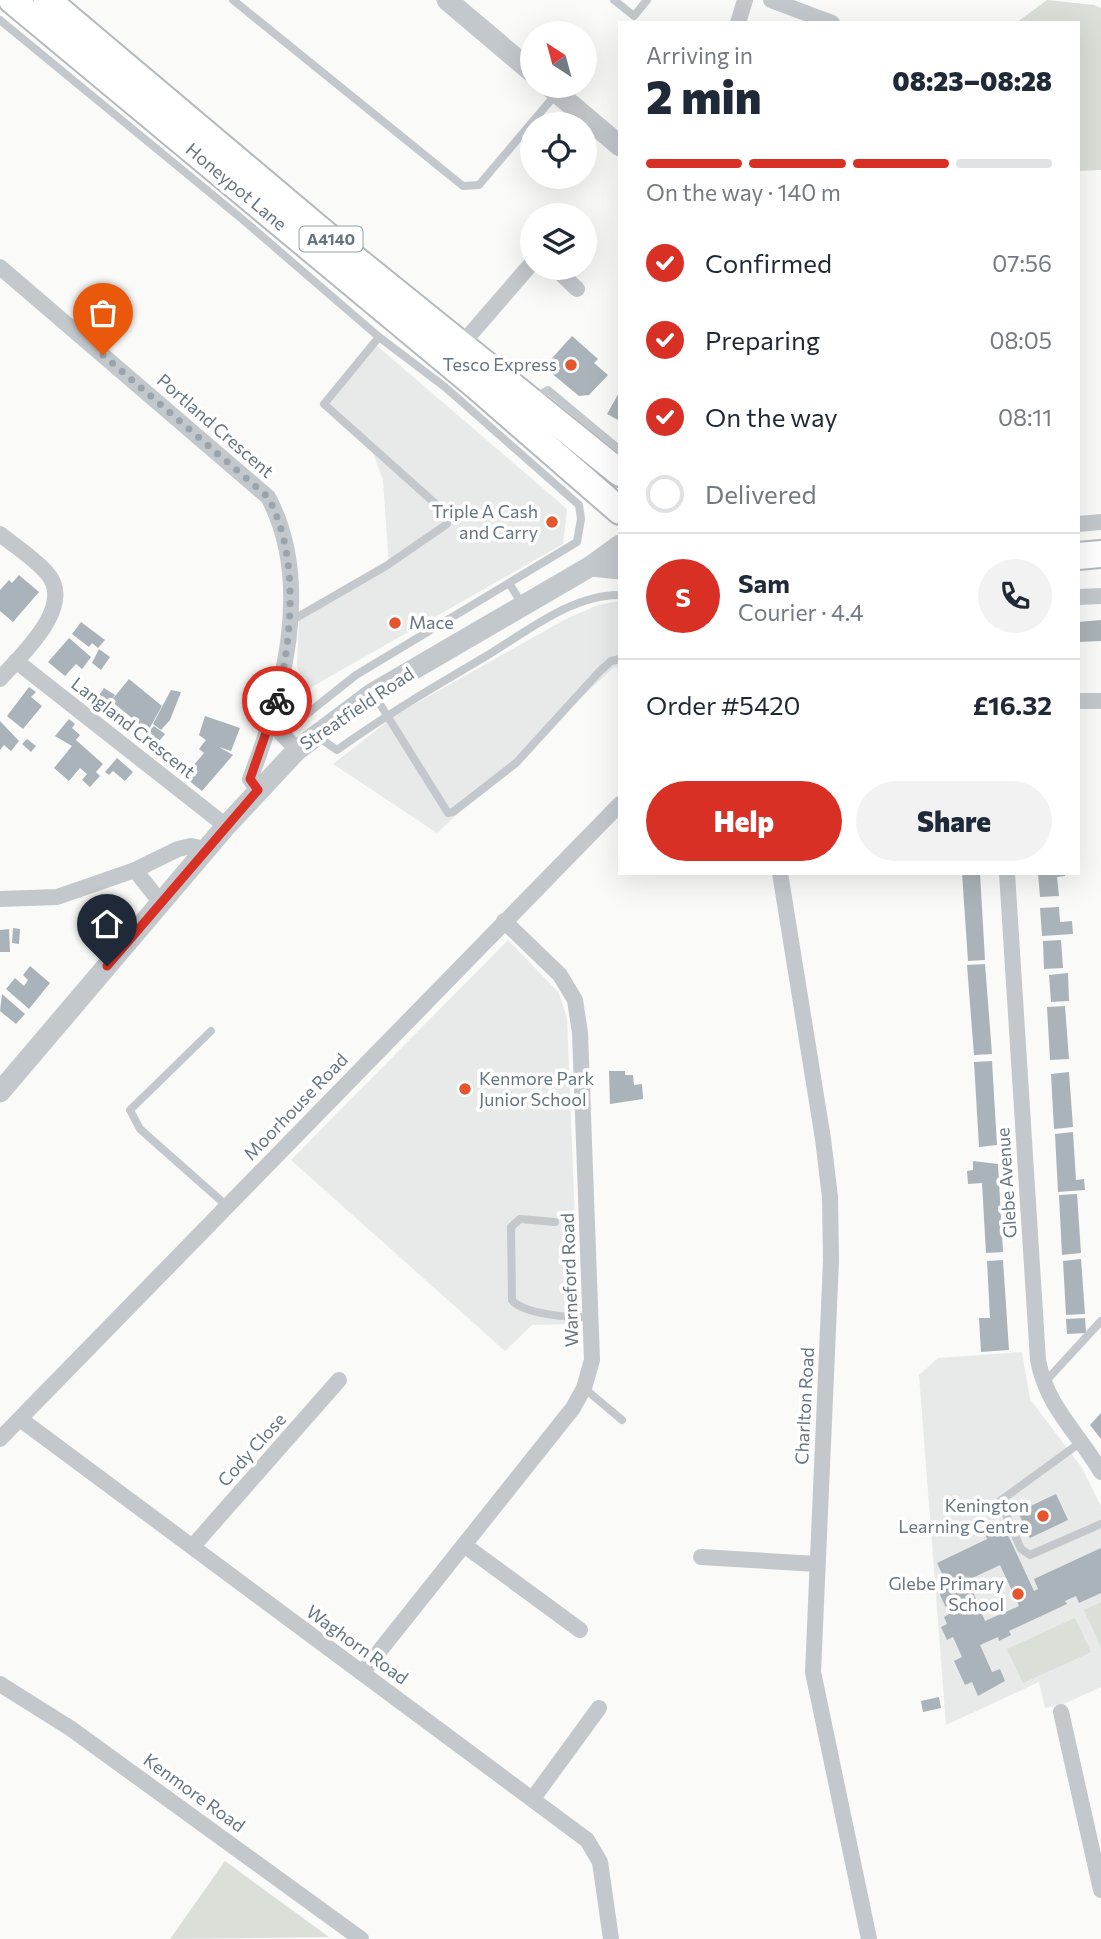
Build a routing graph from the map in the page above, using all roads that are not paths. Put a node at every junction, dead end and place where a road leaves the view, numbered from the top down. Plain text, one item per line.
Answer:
1 (12, 0) edge
2 (47, 0) edge
3 (233, 0) edge
4 (447, 0) edge
5 (614, 0) edge
6 (647, 0) edge
7 (745, 0) edge
8 (771, 0) edge
9 (0, 20) edge
10 (739, 21) edge
11 (827, 21) edge
12 (520, 62) edge
13 (546, 98) edge
14 (564, 98) edge
15 (618, 144) edge
16 (328, 265) junction
17 (0, 267) edge
18 (520, 277) edge
19 (568, 280) edge
20 (577, 289) dead end
21 (379, 337) junction
22 (461, 345) junction
23 (530, 401) junction
24 (618, 448) edge
25 (542, 456) junction
26 (618, 471) edge
27 (618, 510) edge
28 (1101, 522) edge
29 (1080, 524) edge
30 (0, 534) edge
31 (618, 546) edge
32 (1101, 555) edge
33 (1080, 556) edge
34 (591, 566) junction
35 (618, 569) edge
36 (509, 583) junction
37 (618, 596) edge
38 (1101, 596) edge
39 (1080, 597) edge
40 (526, 604) junction
41 (289, 622) junction
42 (541, 624) junction
43 (618, 659) edge
44 (16, 661) junction
45 (0, 679) edge
46 (373, 693) junction
47 (1080, 701) edge
48 (1101, 703) edge
49 (387, 715) junction
50 (277, 728) junction
51 (314, 734) junction
52 (297, 750) junction
53 (258, 790) junction
54 (618, 806) edge
55 (226, 826) junction
56 (206, 849) junction
57 (135, 870) junction
58 (780, 875) edge
59 (1007, 875) edge
60 (0, 899) edge
61 (161, 903) junction
62 (503, 922) junction
63 (211, 1031) dead end
64 (0, 1092) edge
65 (227, 1206) junction
66 (555, 1222) dead end
67 (591, 1316) junction
68 (1101, 1321) edge
69 (339, 1380) dead end
70 (1042, 1385) junction
71 (584, 1388) junction
72 (20, 1419) junction
73 (622, 1420) dead end
74 (0, 1439) edge
75 (1081, 1442) junction
76 (1101, 1472) edge
77 (1101, 1524) edge
78 (464, 1545) junction
79 (193, 1546) junction
80 (701, 1557) dead end
81 (817, 1564) junction
82 (580, 1630) dead end
83 (362, 1673) junction
84 (0, 1684) edge
85 (599, 1709) dead end
86 (1061, 1712) dead end
87 (534, 1797) junction
88 (1101, 1890) edge
89 (361, 1939) edge
90 (611, 1939) edge
91 (869, 1939) edge

1 - 16 main road, Honeypot Lane / A4140
2 - 16 main road, Honeypot Lane / A4140
3 - 13 lane
4 - 12 street
5 - 6 lane
7 - 10 street
8 - 11 street
9 - 16 lane
14 - 15 street
16 - 21 lane
16 - 22 main road, Honeypot Lane / A4140
16 - 25 main road, Honeypot Lane / A4140
17 - 41 street, Portland Crescent
18 - 22 street
19 - 20 street
21 - 25 lane
21 - 41 lane
22 - 23 main road, Honeypot Lane / A4140
23 - 24 lane
23 - 26 main road, Honeypot Lane / A4140
25 - 27 main road, Honeypot Lane / A4140
25 - 36 lane
28 - 29 street
30 - 44 street
31 - 34 street, Streatfield Road
32 - 33 main road
34 - 35 street
34 - 40 street, Streatfield Road
36 - 40 lane
36 - 50 lane
37 - 42 lane
38 - 39 street
40 - 42 lane
40 - 46 street, Streatfield Road
41 - 50 street, Portland Crescent
42 - 49 lane
43 - 49 lane
44 - 45 street
44 - 55 street, Langland Crescent
46 - 49 lane
46 - 51 street, Streatfield Road
47 - 48 street
49 - 51 lane
50 - 52 street
50 - 53 street, Portland Crescent
51 - 52 street, Streatfield Road
52 - 53 street, Streatfield Road
53 - 55 street, Streatfield Road
54 - 62 street, Moorhouse Road
55 - 56 street, Streatfield Road
56 - 57 street
56 - 61 street, Streatfield Road
57 - 60 street
57 - 61 street
58 - 81 street, Charlton Road
59 - 70 street, Glebe Avenue
61 - 64 street, Streatfield Road
62 - 65 street, Moorhouse Road
62 - 67 street, Warneford Road
63 - 65 lane
65 - 72 street, Moorhouse Road
66 - 67 lane
67 - 71 street, Warneford Road
68 - 70 lane
69 - 79 street, Cody Close
70 - 75 street, Glebe Avenue
71 - 73 lane
71 - 78 street, Warneford Road
72 - 74 street, Moorhouse Road
72 - 79 street, Waghorn Road
75 - 76 street, Glebe Avenue
75 - 77 lane
78 - 82 street
78 - 83 street, Warneford Road
79 - 83 street, Waghorn Road
80 - 81 street
81 - 91 street, Charlton Road
83 - 87 street, Waghorn Road
84 - 89 street, Kenmore Road
85 - 87 street
86 - 88 street
87 - 90 street, Waghorn Road

